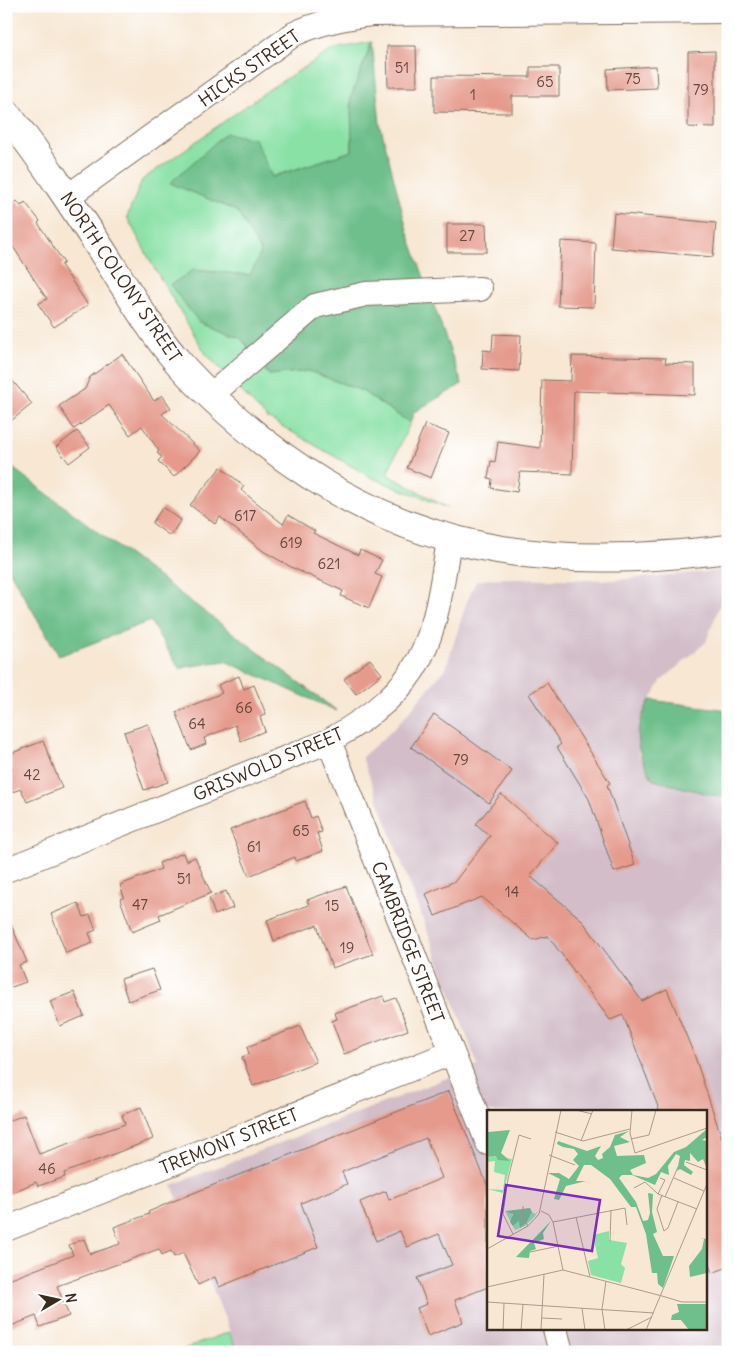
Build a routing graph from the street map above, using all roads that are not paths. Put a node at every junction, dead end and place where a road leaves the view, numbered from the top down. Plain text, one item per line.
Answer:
1 (728, 11) edge
2 (6, 113) edge
3 (66, 197) junction
4 (480, 289) dead end
5 (210, 396) junction
6 (449, 540) junction
7 (728, 549) edge
8 (330, 741) junction
9 (6, 870) edge
10 (451, 1053) junction
11 (487, 1141) edge
12 (6, 1229) edge
13 (555, 1330) edge
14 (562, 1352) edge

1 - 3 street, HICKS STREET
2 - 3 main road, NORTH COLONY STREET
3 - 5 main road, NORTH COLONY STREET
4 - 5 street
5 - 6 main road, NORTH COLONY STREET
6 - 7 main road, NORTH COLONY STREET
6 - 8 street, GRISWOLD STREET
8 - 9 street, GRISWOLD STREET
8 - 10 street, CAMBRIDGE STREET
10 - 11 street, CAMBRIDGE STREET
10 - 12 street, TREMONT STREET
13 - 14 street

